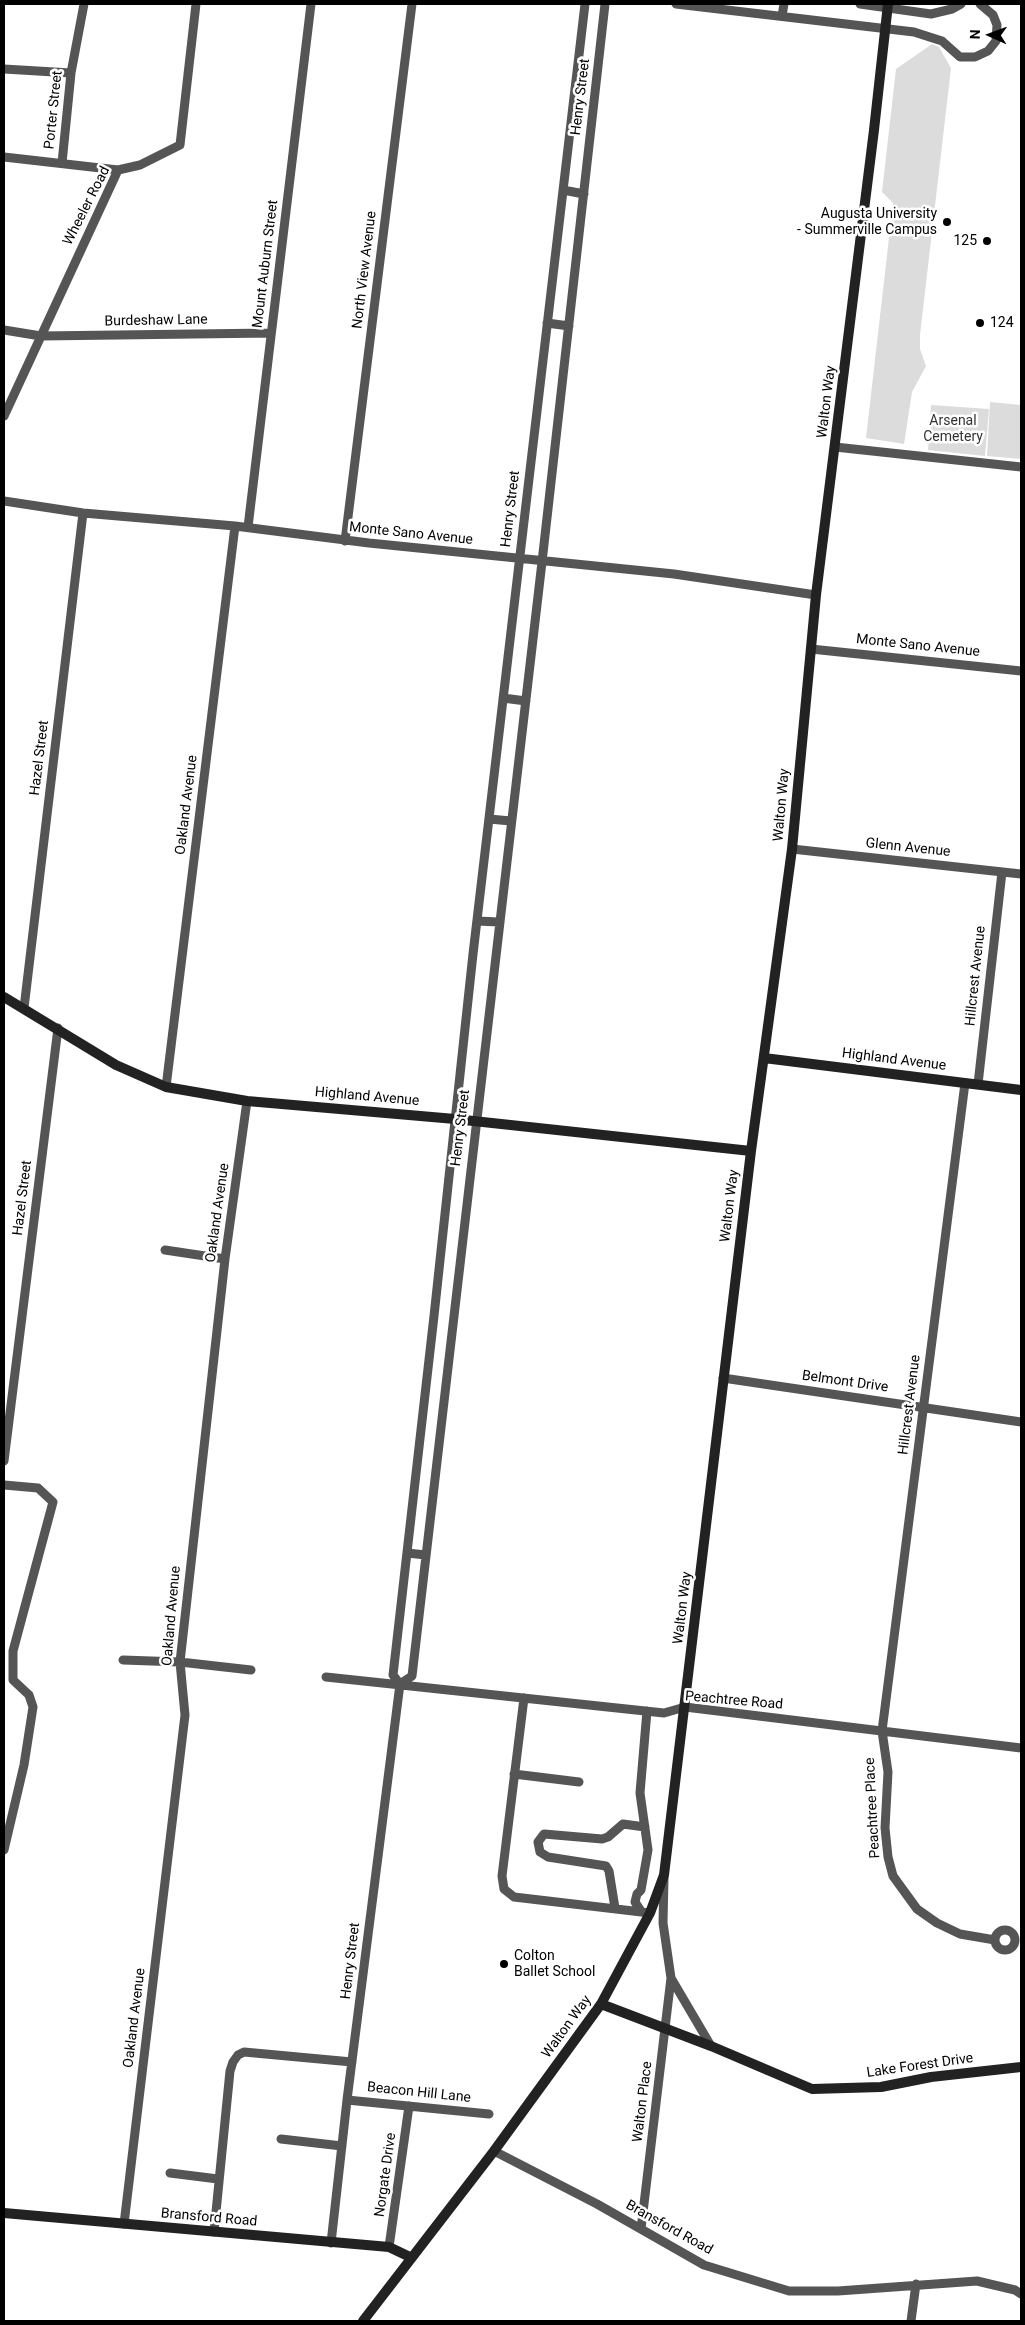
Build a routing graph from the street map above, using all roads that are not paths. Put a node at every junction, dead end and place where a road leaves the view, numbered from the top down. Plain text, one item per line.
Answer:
1 (84, 4) edge
2 (196, 4) edge
3 (311, 4) edge
4 (412, 4) edge
5 (585, 4) edge
6 (605, 4) edge
7 (676, 4) edge
8 (784, 4) edge
9 (860, 4) edge
10 (961, 4) edge
11 (980, 4) edge
12 (694, 5) edge
13 (887, 5) edge
14 (782, 16) junction
15 (884, 28) junction
16 (4, 69) edge
17 (71, 73) junction
18 (4, 157) edge
19 (62, 163) junction
20 (118, 170) junction
21 (563, 190) junction
22 (584, 194) junction
23 (546, 323) junction
24 (569, 326) junction
25 (4, 330) edge
26 (272, 333) junction
27 (41, 336) junction
28 (4, 416) edge
29 (835, 447) junction
30 (1021, 467) edge
31 (4, 502) edge
32 (83, 513) junction
33 (235, 526) junction
34 (248, 527) junction
35 (345, 541) junction
36 (519, 559) junction
37 (542, 562) junction
38 (816, 595) junction
39 (811, 648) junction
40 (1021, 671) edge
41 (503, 698) junction
42 (526, 700) junction
43 (489, 819) junction
44 (511, 821) junction
45 (792, 849) junction
46 (1002, 872) junction
47 (1021, 874) edge
48 (477, 921) junction
49 (499, 922) junction
50 (4, 997) edge
51 (24, 1008) junction
52 (58, 1028) junction
53 (764, 1058) junction
54 (965, 1083) junction
55 (978, 1084) junction
56 (166, 1087) junction
57 (1021, 1090) edge
58 (247, 1101) junction
59 (455, 1119) junction
60 (475, 1121) junction
61 (751, 1151) junction
62 (165, 1250) dead end
63 (225, 1259) junction
64 (432, 1335) junction
65 (450, 1337) junction
66 (723, 1378) junction
67 (923, 1408) junction
68 (1021, 1422) edge
69 (4, 1461) edge
70 (4, 1485) edge
71 (407, 1553) junction
72 (426, 1555) junction
73 (8, 1651) edge
74 (123, 1660) dead end
75 (180, 1662) junction
76 (251, 1670) dead end
77 (326, 1677) dead end
78 (400, 1684) junction
79 (524, 1698) junction
80 (685, 1707) junction
81 (647, 1711) junction
82 (882, 1731) junction
83 (1021, 1748) edge
84 (514, 1774) junction
85 (580, 1782) dead end
86 (645, 1827) junction
87 (4, 1850) edge
88 (664, 1875) junction
89 (615, 1908) junction
90 (646, 1912) junction
91 (995, 1940) dead end
92 (671, 1978) junction
93 (601, 2004) junction
94 (666, 2030) junction
95 (710, 2046) junction
96 (352, 2062) junction
97 (1021, 2066) edge
98 (347, 2100) junction
99 (409, 2106) junction
100 (489, 2114) dead end
101 (281, 2139) dead end
102 (342, 2146) junction
103 (494, 2151) junction
104 (170, 2173) dead end
105 (218, 2179) junction
106 (4, 2214) edge
107 (124, 2224) junction
108 (641, 2229) junction
109 (214, 2232) junction
110 (331, 2243) junction
111 (390, 2247) junction
112 (410, 2257) junction
113 (916, 2284) junction
114 (1021, 2294) edge
115 (362, 2321) edge
116 (911, 2321) edge

1 - 17 street, Porter Street
2 - 20 street, Wheeler Road
3 - 26 street, Mount Auburn Street
4 - 35 street, North View Avenue
5 - 21 street, Henry Street
6 - 22 street, Henry Street
7 - 12 street
8 - 14 street
9 - 13 street
10 - 13 street
11 - 15 street
12 - 14 street
13 - 15 main road, Walton Way
14 - 15 street
15 - 29 main road, Walton Way
16 - 17 street
17 - 19 street, Porter Street
18 - 19 street
19 - 20 street, Porter Street
20 - 27 street, Wheeler Road
21 - 22 street
21 - 23 street, Henry Street
22 - 24 street, Henry Street
23 - 24 street
23 - 36 street, Henry Street
24 - 37 street, Henry Street
25 - 27 street, Burdeshaw Lane
26 - 27 street, Burdeshaw Lane
26 - 34 street, Mount Auburn Street
27 - 28 street, Wheeler Road
29 - 30 street
29 - 38 main road, Walton Way
31 - 32 street, Monte Sano Avenue
32 - 33 street, Monte Sano Avenue
32 - 51 street, Hazel Street
33 - 34 street, Monte Sano Avenue
33 - 56 street, Oakland Avenue
34 - 35 street, Monte Sano Avenue
35 - 36 street, Monte Sano Avenue
36 - 37 street, Monte Sano Avenue
36 - 41 street, Henry Street
37 - 38 street, Monte Sano Avenue
37 - 42 street, Henry Street
38 - 39 main road, Walton Way
39 - 40 street, Monte Sano Avenue
39 - 45 main road, Walton Way
41 - 42 street
41 - 43 street, Henry Street
42 - 44 street, Henry Street
43 - 44 street
43 - 48 street, Henry Street
44 - 49 street, Henry Street
45 - 46 street, Glenn Avenue
45 - 53 main road, Walton Way
46 - 47 street, Glenn Avenue
46 - 55 street, Hillcrest Avenue
48 - 49 street
48 - 59 street, Henry Street
49 - 60 street, Henry Street
50 - 51 main road, Highland Avenue
51 - 52 main road, Highland Avenue
52 - 56 main road, Highland Avenue
52 - 69 street, Hazel Street
53 - 54 main road, Highland Avenue
53 - 61 main road, Walton Way
54 - 55 main road, Highland Avenue
54 - 67 street, Hillcrest Avenue
55 - 57 main road, Highland Avenue
56 - 58 main road, Highland Avenue
58 - 59 main road, Highland Avenue
58 - 63 street, Oakland Avenue
59 - 60 main road, Highland Avenue
59 - 64 street, Henry Street
60 - 61 main road, Highland Avenue
60 - 65 street, Henry Street
61 - 66 main road, Walton Way
62 - 63 street
63 - 75 street, Oakland Avenue
64 - 65 street
64 - 71 street, Henry Street
65 - 72 street, Henry Street
66 - 67 street, Belmont Drive
66 - 80 main road, Walton Way
67 - 68 street, Belmont Drive
67 - 82 street, Hillcrest Avenue
70 - 73 street
71 - 72 street
71 - 78 street, Henry Street
72 - 78 street, Henry Street
73 - 87 street
74 - 75 street
75 - 76 street
75 - 107 street, Oakland Avenue
77 - 78 street, Peachtree Road
78 - 79 street, Peachtree Road
78 - 96 street, Henry Street
79 - 81 street, Peachtree Road
79 - 84 street
80 - 81 street, Peachtree Road
80 - 82 street, Peachtree Road
80 - 88 main road, Walton Way
81 - 86 street
82 - 83 street, Peachtree Road
82 - 91 street, Peachtree Place
84 - 85 street
84 - 89 street
86 - 89 street
86 - 90 street
88 - 90 main road, Walton Way
88 - 92 street
89 - 90 street
90 - 93 main road, Walton Way
92 - 94 street, Walton Place
92 - 95 street
93 - 94 main road, Lake Forest Drive
93 - 103 main road, Walton Way
94 - 95 main road, Lake Forest Drive
94 - 108 street, Walton Place
95 - 97 main road, Lake Forest Drive
96 - 98 street, Henry Street
96 - 105 street
98 - 99 street, Beacon Hill Lane
98 - 102 street, Henry Street
99 - 100 street, Beacon Hill Lane
99 - 111 street, Norgate Drive
101 - 102 street
102 - 110 street, Henry Street
103 - 108 street, Bransford Road
103 - 112 main road, Walton Way
104 - 105 street
105 - 109 street
106 - 107 main road, Bransford Road
107 - 109 main road, Bransford Road
108 - 113 street, Bransford Road
109 - 110 main road, Bransford Road
110 - 111 main road, Bransford Road
111 - 112 main road, Bransford Road
112 - 115 main road, Walton Way
113 - 114 street, Bransford Road
113 - 116 street

